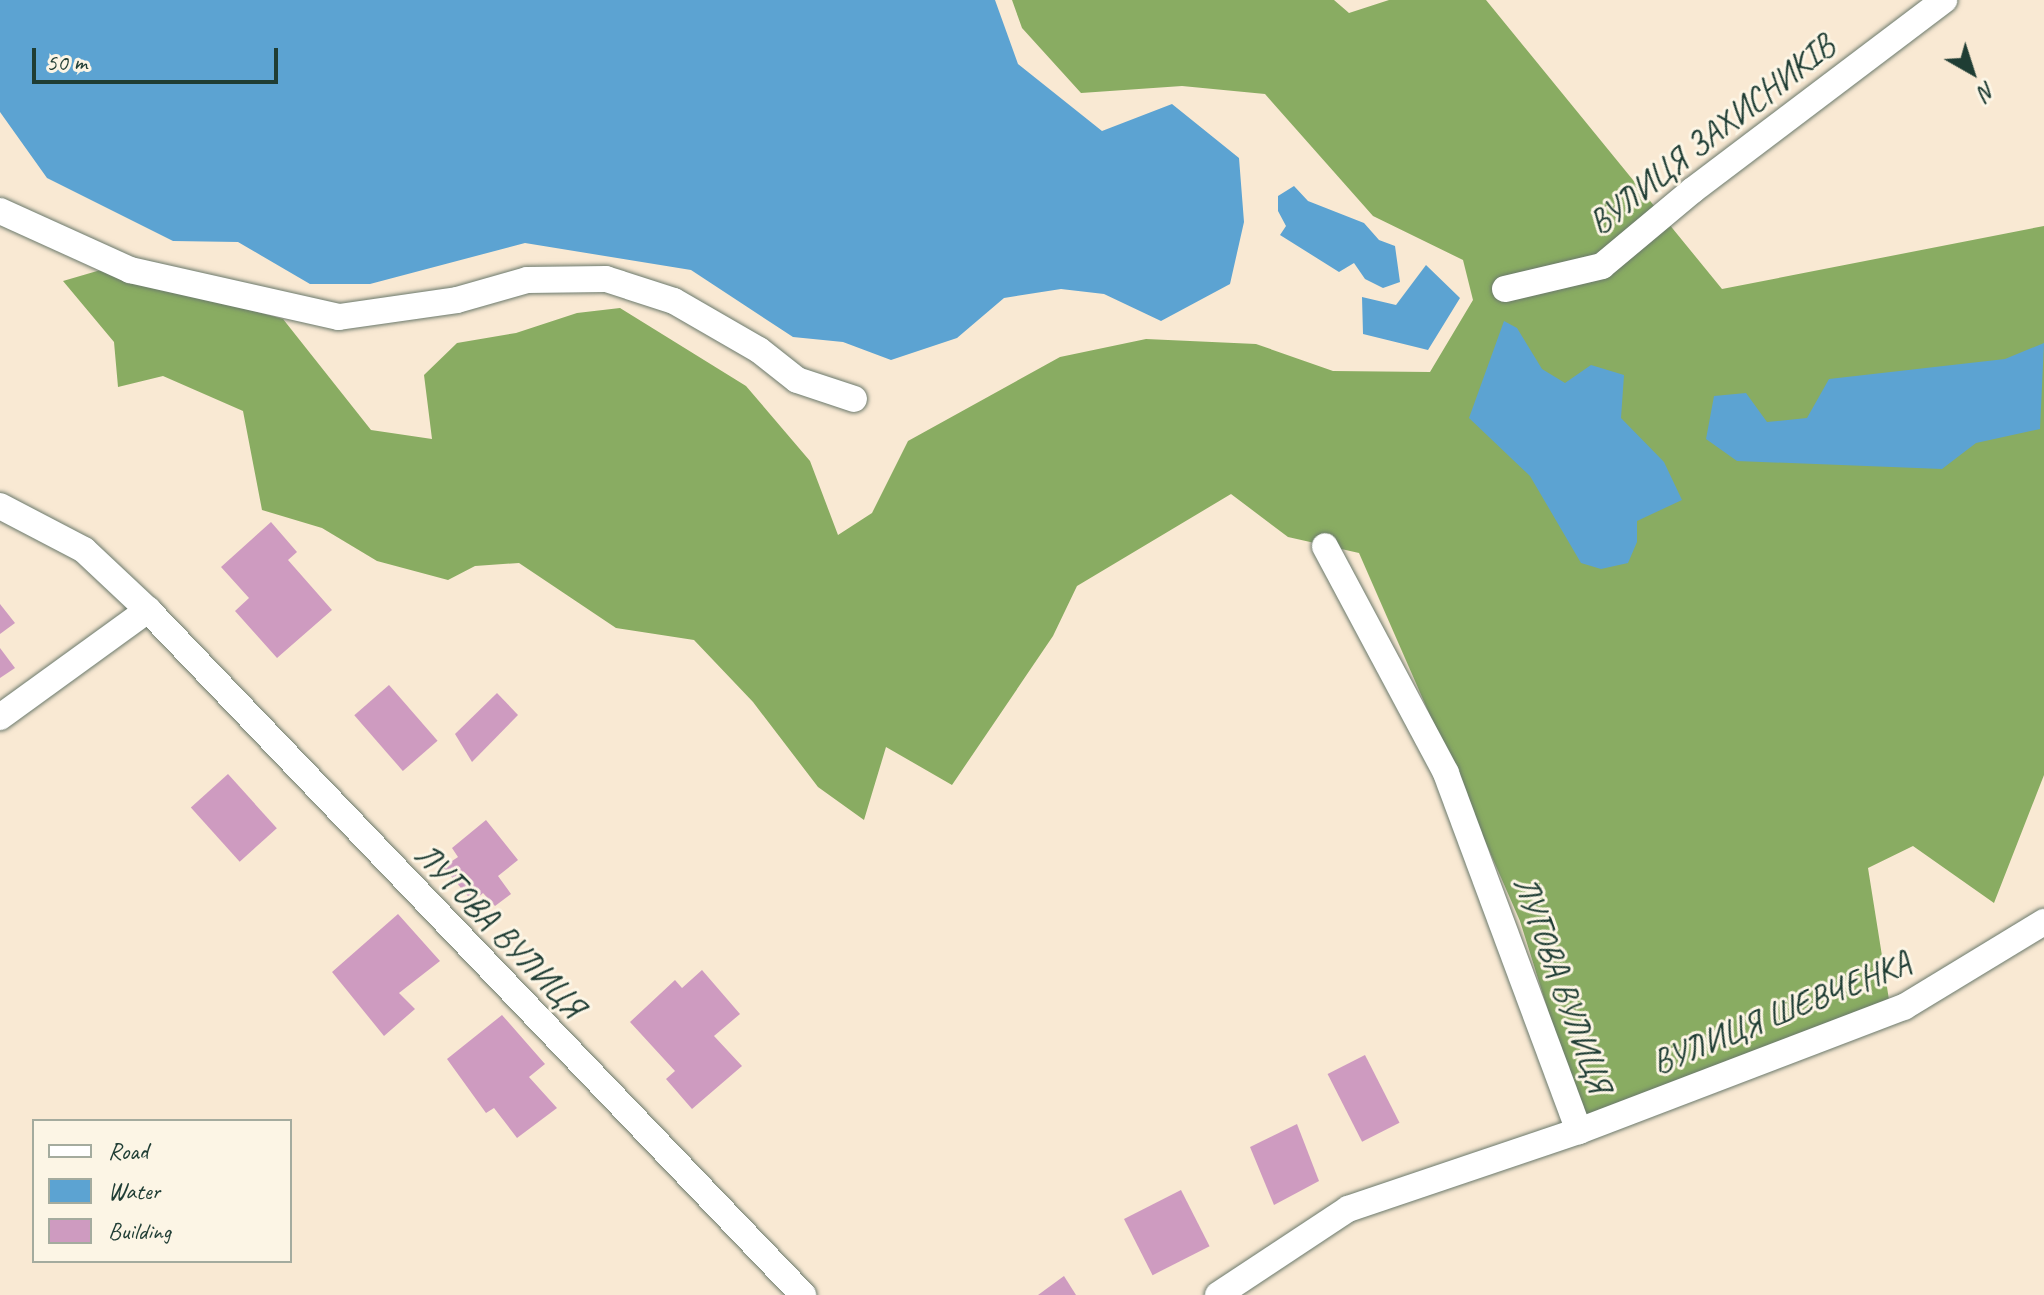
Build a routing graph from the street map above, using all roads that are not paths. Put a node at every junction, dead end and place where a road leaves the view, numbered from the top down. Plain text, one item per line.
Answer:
1 (1944, 0) edge
2 (0, 211) edge
3 (1505, 289) dead end
4 (854, 399) dead end
5 (0, 506) edge
6 (1325, 546) dead end
7 (148, 610) junction
8 (0, 717) edge
9 (2044, 922) edge
10 (1579, 1131) junction
11 (803, 1295) edge
12 (1218, 1295) edge

1 - 3 street, ВУЛИЦЯ ЗАХИСНИКІВ
2 - 4 street
5 - 7 street, ЛУГОВА ВУЛИЦЯ
6 - 10 street, ЛУГОВА ВУЛИЦЯ
7 - 8 street
7 - 11 street, ЛУГОВА ВУЛИЦЯ
9 - 10 street, ВУЛИЦЯ ШЕВЧЕНКА
10 - 12 street, ЛУГОВА ВУЛИЦЯ

